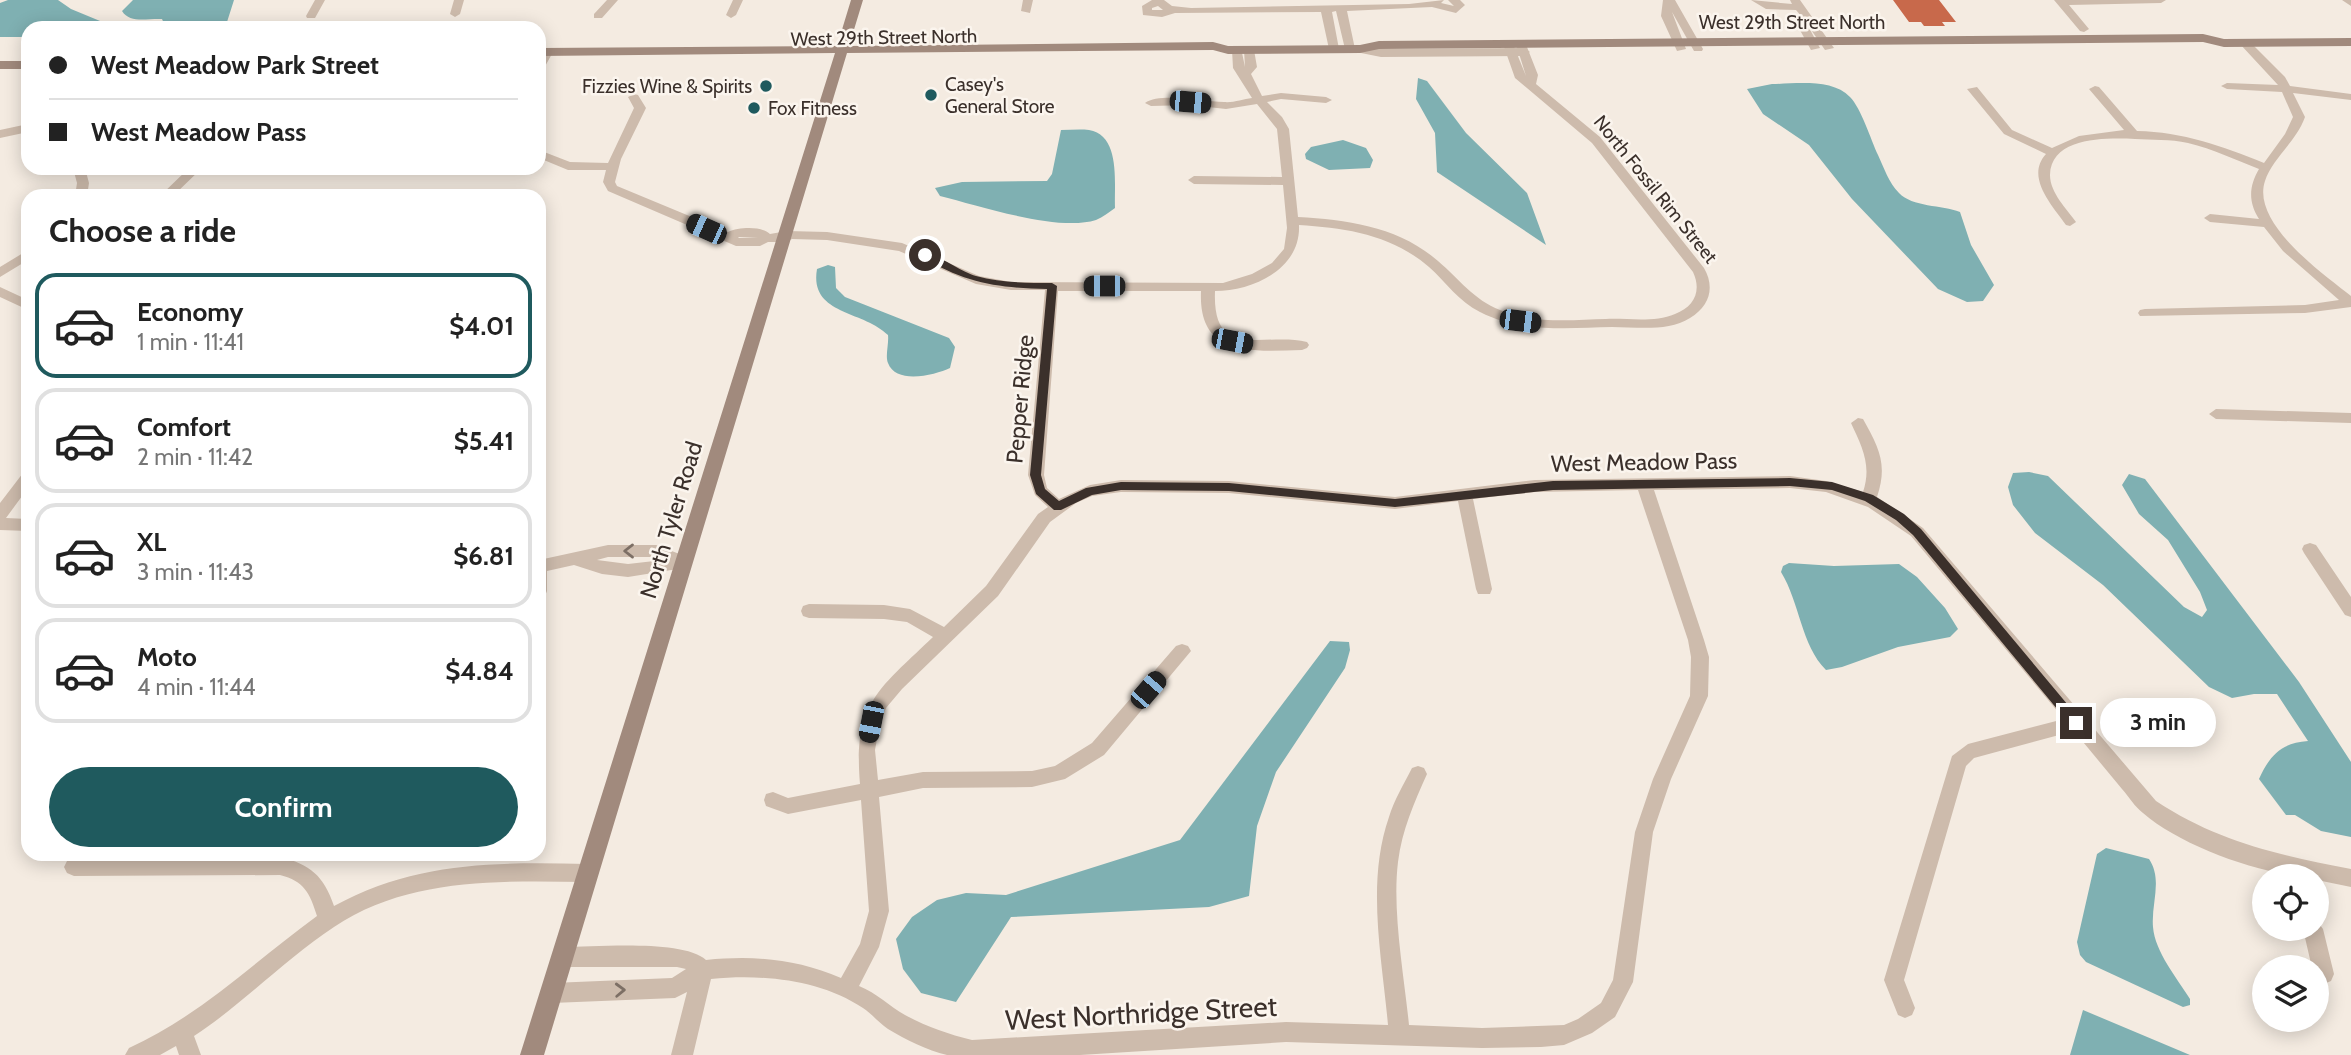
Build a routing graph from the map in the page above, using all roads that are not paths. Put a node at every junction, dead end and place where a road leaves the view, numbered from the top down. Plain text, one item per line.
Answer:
1 (320, 0) edge
2 (459, 0) edge
3 (613, 0) edge
4 (738, 0) edge
5 (857, 0) edge
6 (1453, 0) edge
7 (1669, 0) edge
8 (1756, 0) edge
9 (2161, 0) edge
10 (1158, 1) edge
11 (2059, 1) edge
12 (1435, 2) edge
13 (1797, 3) edge
14 (1326, 9) junction
15 (1341, 9) junction
16 (455, 14) dead end
17 (731, 15) dead end
18 (312, 16) dead end
19 (598, 16) dead end
20 (2084, 29) dead end
21 (2351, 42) edge
22 (2233, 43) junction
23 (1820, 45) junction
24 (1679, 46) junction
25 (1696, 46) junction
26 (1516, 48) junction
27 (1334, 49) junction
28 (1355, 49) junction
29 (1238, 50) junction
30 (840, 53) junction
31 (0, 57) edge
32 (21, 57) edge
33 (546, 58) edge
34 (0, 65) edge
35 (21, 65) edge
36 (1516, 66) junction
37 (1529, 66) junction
38 (1530, 85) junction
39 (2227, 86) dead end
40 (1973, 89) dead end
41 (2095, 89) dead end
42 (2285, 89) junction
43 (634, 97) dead end
44 (2351, 97) edge
45 (1259, 100) junction
46 (1326, 100) dead end
47 (1151, 103) dead end
48 (21, 130) edge
49 (0, 134) edge
50 (2135, 136) junction
51 (2054, 153) junction
52 (546, 157) edge
53 (612, 167) junction
54 (2267, 168) junction
55 (188, 175) edge
56 (1194, 180) dead end
57 (1288, 181) junction
58 (174, 189) edge
59 (2210, 218) dead end
60 (1292, 221) junction
61 (2070, 222) dead end
62 (2268, 224) junction
63 (785, 239) junction
64 (21, 259) edge
65 (0, 273) edge
66 (1052, 286) junction
67 (1208, 287) junction
68 (0, 290) edge
69 (21, 302) edge
70 (2351, 303) edge
71 (2145, 313) dead end
72 (1302, 345) dead end
73 (2216, 414) dead end
74 (2351, 418) edge
75 (1858, 423) dead end
76 (1644, 484) junction
77 (21, 486) edge
78 (1464, 495) junction
79 (1869, 498) junction
80 (1058, 507) junction
81 (0, 514) edge
82 (0, 524) edge
83 (21, 525) edge
84 (2310, 549) dead end
85 (684, 562) junction
86 (546, 564) edge
87 (1484, 589) dead end
88 (2351, 610) edge
89 (809, 611) dead end
90 (946, 636) junction
91 (1182, 651) dead end
92 (2076, 723) junction
93 (1418, 774) dead end
94 (867, 789) junction
95 (773, 800) dead end
96 (2272, 864) edge
97 (74, 867) dead end
98 (588, 873) junction
99 (2329, 876) edge
100 (2351, 878) edge
101 (328, 920) junction
102 (563, 957) junction
103 (703, 970) junction
104 (846, 990) junction
105 (552, 993) junction
106 (1905, 1008) dead end
107 (182, 1033) junction
108 (1399, 1035) junction
109 (136, 1055) edge
110 (190, 1055) edge
111 (532, 1055) edge
112 (682, 1055) edge

1 - 18 street
2 - 16 street
3 - 19 street
4 - 17 street
5 - 30 main road, North Tyler Road
6 - 12 street
7 - 24 street
7 - 25 street
8 - 13 street
9 - 11 street
10 - 14 street
11 - 20 street
12 - 15 street
13 - 23 street
14 - 15 street
14 - 27 street
15 - 28 street
21 - 22 main road, West 29th Street North
22 - 23 main road, West 29th Street North
22 - 42 street
23 - 25 main road, West 29th Street North
24 - 25 main road, West 29th Street North
24 - 26 main road, West 29th Street North
26 - 28 street, West 29th Street North
26 - 36 street, North Fossil Rim Street
26 - 37 street
27 - 28 main road, West 29th Street North
27 - 29 main road, West 29th Street North
29 - 30 main road, West 29th Street North
29 - 45 street
30 - 33 main road, West 29th Street North
30 - 63 main road, North Tyler Road
31 - 32 main road
34 - 35 main road
36 - 37 street
36 - 38 street, North Fossil Rim Street
37 - 38 street
38 - 60 street, North Fossil Rim Street
39 - 42 street
40 - 51 street
41 - 50 street
42 - 44 street
42 - 54 street
43 - 53 street
45 - 46 street
45 - 47 street
45 - 57 street
48 - 49 street
50 - 51 street
50 - 54 street
51 - 61 street
52 - 53 street
53 - 63 street
54 - 62 street
55 - 58 street
56 - 57 street
57 - 60 street
59 - 62 street
60 - 67 street
62 - 70 street
63 - 66 street
63 - 85 main road, North Tyler Road
64 - 65 street
66 - 67 street
66 - 80 street, Pepper Ridge
67 - 72 street
68 - 69 street
70 - 71 street
73 - 74 street
75 - 79 street
76 - 78 street, West Meadow Pass
76 - 79 street, West Meadow Pass
76 - 108 street, West Northridge Street
77 - 81 street
78 - 80 street, West Meadow Pass
78 - 87 street
79 - 92 street, West Meadow Pass
80 - 90 street, West Meadow Pass
82 - 83 street
84 - 88 street
85 - 86 street
85 - 98 main road, North Tyler Road
89 - 90 street
90 - 94 street, West Meadow Pass
91 - 94 street
92 - 96 street, West Meadow Pass
92 - 106 street
93 - 108 street
94 - 95 street
94 - 104 street, West Meadow Pass
97 - 101 street
98 - 101 street
98 - 102 main road, North Tyler Road
99 - 100 street, West Meadow Pass
101 - 107 street
102 - 103 street, West Northridge Street
102 - 105 main road, North Tyler Road
103 - 104 street, West Northridge Street
105 -> 103 street, West Northridge Street
103 - 112 street
104 - 108 street, West Northridge Street
105 - 111 main road, North Tyler Road
107 - 109 street
107 - 110 street

